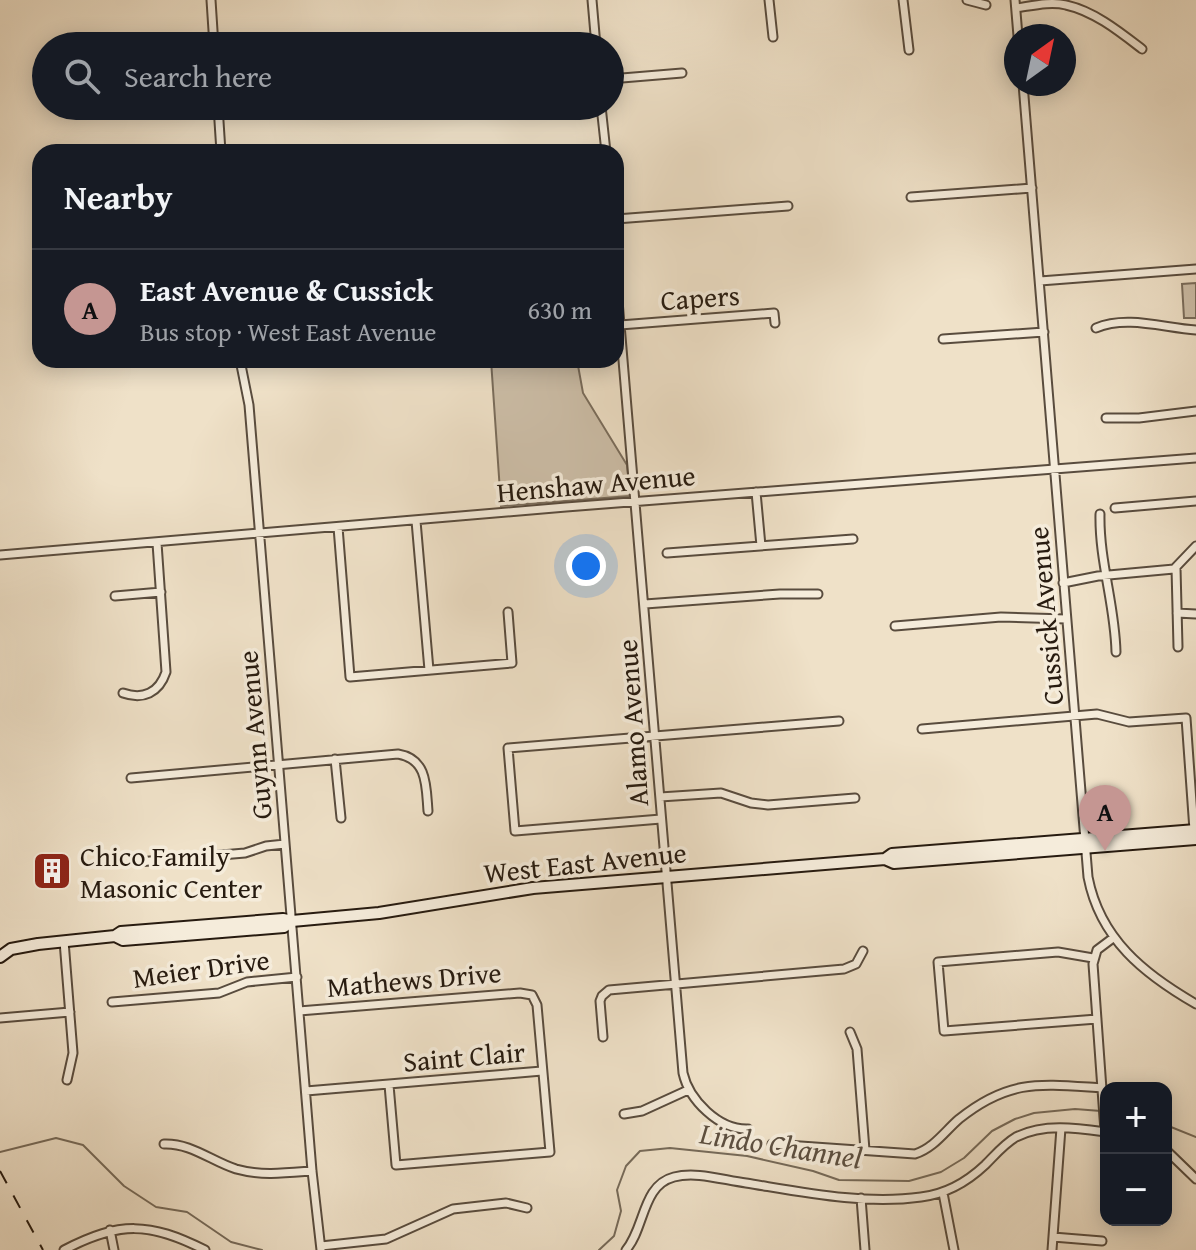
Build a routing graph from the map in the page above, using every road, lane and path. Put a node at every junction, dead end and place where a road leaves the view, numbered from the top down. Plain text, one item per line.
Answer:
1 (211, 0) edge
2 (592, 0) edge
3 (769, 0) edge
4 (903, 0) edge
5 (967, 0) edge
6 (1015, 4) edge
7 (986, 5) dead end
8 (1017, 24) edge
9 (213, 32) edge
10 (595, 32) edge
11 (773, 37) dead end
12 (1142, 49) dead end
13 (909, 50) dead end
14 (682, 73) dead end
15 (624, 78) edge
16 (1024, 96) edge
17 (219, 120) edge
18 (603, 120) edge
19 (220, 144) edge
20 (605, 144) edge
21 (1032, 188) junction
22 (911, 197) dead end
23 (788, 206) dead end
24 (624, 218) edge
25 (1196, 269) edge
26 (1040, 281) junction
27 (775, 323) dead end
28 (624, 325) edge
29 (1096, 328) dead end
30 (1196, 330) edge
31 (1044, 332) junction
32 (943, 339) dead end
33 (242, 368) edge
34 (623, 368) edge
35 (1196, 411) edge
36 (1106, 418) dead end
37 (1196, 458) edge
38 (1055, 469) junction
39 (756, 492) junction
40 (1196, 501) edge
41 (634, 502) junction
42 (1115, 508) dead end
43 (1100, 514) dead end
44 (416, 521) junction
45 (338, 527) junction
46 (259, 534) junction
47 (853, 539) dead end
48 (157, 543) junction
49 (761, 546) junction
50 (1196, 546) edge
51 (667, 553) dead end
52 (0, 555) edge
53 (1176, 568) junction
54 (1107, 575) junction
55 (1063, 583) junction
56 (161, 592) junction
57 (818, 594) dead end
58 (115, 596) dead end
59 (645, 604) junction
60 (508, 612) dead end
61 (1177, 613) junction
62 (1196, 614) edge
63 (1066, 619) junction
64 (895, 626) dead end
65 (1178, 647) dead end
66 (1116, 652) dead end
67 (429, 670) junction
68 (123, 693) dead end
69 (1075, 717) junction
70 (839, 721) dead end
71 (922, 729) dead end
72 (655, 735) junction
73 (424, 751) dead end
74 (335, 759) junction
75 (416, 761) junction
76 (279, 764) junction
77 (131, 778) dead end
78 (1193, 780) edge
79 (660, 797) junction
80 (855, 798) dead end
81 (428, 811) dead end
82 (341, 818) dead end
83 (661, 819) junction
84 (1195, 833) edge
85 (285, 844) junction
86 (1083, 844) junction
87 (138, 862) dead end
88 (666, 877) junction
89 (292, 921) junction
90 (1113, 938) junction
91 (64, 941) junction
92 (6, 948) edge
93 (863, 951) dead end
94 (0, 957) edge
95 (1093, 958) junction
96 (297, 977) junction
97 (676, 983) junction
98 (112, 1002) dead end
99 (1196, 1004) edge
100 (299, 1011) junction
101 (70, 1012) junction
102 (0, 1018) edge
103 (1097, 1019) junction
104 (850, 1032) dead end
105 (603, 1037) dead end
106 (542, 1071) junction
107 (67, 1080) dead end
108 (1102, 1082) edge
109 (389, 1085) junction
110 (1100, 1088) edge
111 (688, 1090) junction
112 (306, 1091) junction
113 (624, 1114) dead end
114 (1061, 1128) junction
115 (748, 1129) dead end
116 (1100, 1129) edge
117 (164, 1144) dead end
118 (772, 1144) dead end
119 (865, 1150) junction
120 (1170, 1154) edge
121 (312, 1171) junction
122 (1196, 1179) edge
123 (943, 1193) junction
124 (861, 1198) junction
125 (527, 1208) dead end
126 (110, 1230) junction
127 (1053, 1237) junction
128 (1102, 1241) dead end
129 (321, 1248) edge
130 (64, 1250) edge
131 (114, 1250) edge
132 (205, 1250) edge
133 (626, 1250) edge
134 (865, 1250) edge
135 (954, 1250) edge
136 (1052, 1250) edge

1 - 9 street
2 - 10 street
3 - 11 street
4 - 13 street
5 - 7 street
6 - 8 street
6 - 12 street
14 - 15 street
16 - 21 street, Cussick Avenue
17 - 19 street
18 - 20 street
21 - 22 street
21 - 26 street, Cussick Avenue
23 - 24 street
25 - 26 street
26 - 31 street, Cussick Avenue
27 - 28 street, Capers
29 - 30 street
31 - 32 street
31 - 38 street, Cussick Avenue
33 - 46 street, Guynn Avenue
34 - 41 street, Alamo Avenue
35 - 36 street
37 - 38 street, Henshaw Avenue
38 - 39 street, Henshaw Avenue
38 - 55 street, Cussick Avenue
39 - 41 street, Henshaw Avenue
39 - 49 street
40 - 42 street
41 - 44 street, Henshaw Avenue
41 - 59 street, Alamo Avenue
43 - 54 street
44 - 45 street, Henshaw Avenue
44 - 67 street
45 - 46 street, Henshaw Avenue
45 - 67 street
46 - 48 street, Henshaw Avenue
46 - 76 street, Guynn Avenue
47 - 49 street
48 - 52 street, Henshaw Avenue
48 - 56 street
49 - 51 street
50 - 53 street
53 - 54 street
53 - 61 street
54 - 55 street
54 - 66 street
55 - 63 street, Cussick Avenue
56 - 58 street
56 - 68 street
57 - 59 street
59 - 72 street, Alamo Avenue
60 - 67 street
61 - 62 street
61 - 65 street
63 - 64 street
63 - 69 street, Cussick Avenue
69 - 71 street
69 - 78 street
69 - 86 street, Cussick Avenue
70 - 72 street
72 - 79 street, Alamo Avenue
72 - 83 street
73 - 75 street
74 - 75 street
74 - 76 street
74 - 82 street
75 - 81 street
76 - 77 street
76 - 85 street, Guynn Avenue
78 - 84 street
79 - 80 street
79 - 83 street, Alamo Avenue
83 - 88 street, Alamo Avenue
84 - 86 main road, West East Avenue
85 - 87 street
85 - 89 street, Guynn Avenue
86 - 88 main road, West East Avenue
86 - 90 street, Cussick Avenue
88 - 89 main road, West East Avenue
88 - 97 street, Alamo Avenue
89 - 91 main road, West East Avenue
89 - 96 street, Guynn Avenue
90 - 95 street
90 - 99 street, Cussick Avenue
91 - 92 main road, West East Avenue
91 - 101 street
92 - 94 main road, West East Avenue
93 - 97 street
95 - 103 street
95 - 103 street
96 - 98 street, Meier Drive
96 - 100 street, Guynn Avenue
97 - 105 street
97 - 111 street, Alamo Avenue
100 - 106 street, Mathews Drive
100 - 112 street, Guynn Avenue
101 - 102 street
101 - 107 street
103 - 108 street
104 - 119 street
106 - 109 street, Saint Clair
106 - 109 street
109 - 112 street, Saint Clair
110 - 119 street
111 - 113 street
111 - 115 street
112 - 121 street, Guynn Avenue
114 - 116 street
114 - 123 street
114 - 127 street
117 - 121 street
118 - 119 street
120 - 122 street
121 - 129 street, Guynn Avenue
123 - 124 street
123 - 135 street
124 - 133 street
124 - 134 street
125 - 129 street
126 - 130 street
126 - 131 street
126 - 132 street
127 - 128 street
127 - 136 street

